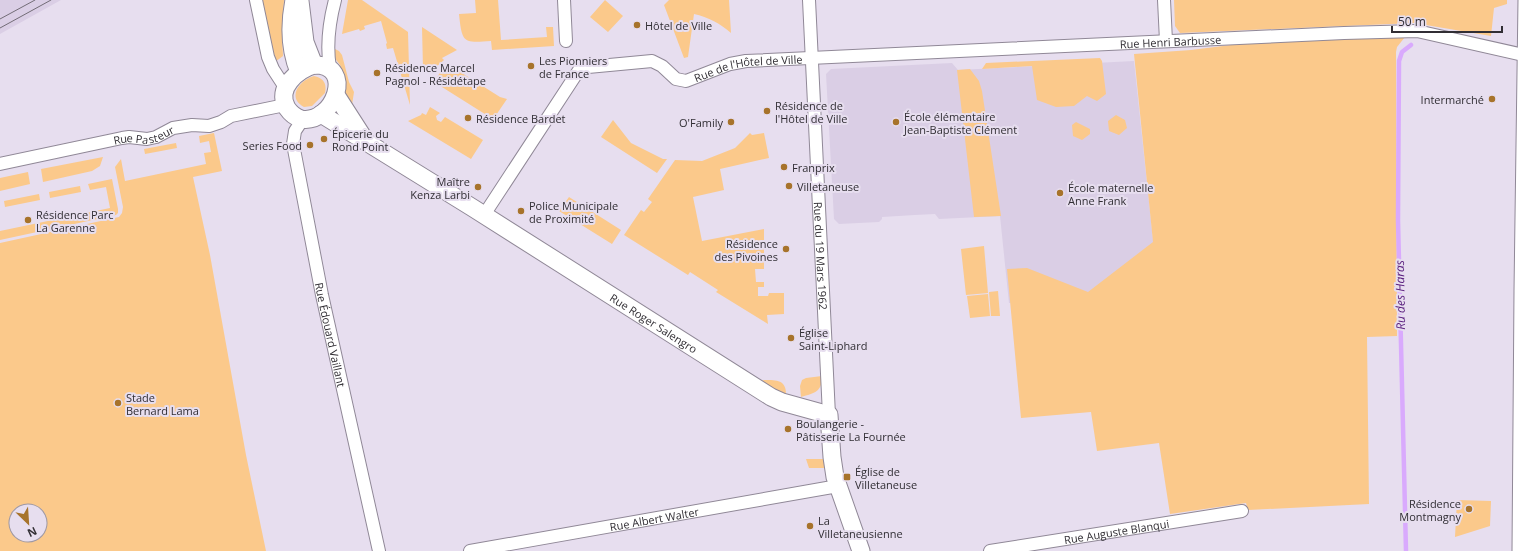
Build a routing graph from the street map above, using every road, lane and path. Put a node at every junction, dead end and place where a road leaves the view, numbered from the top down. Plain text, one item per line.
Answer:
1 (256, 0) edge
2 (294, 0) edge
3 (300, 0) edge
4 (335, 0) edge
5 (564, 0) edge
6 (809, 0) edge
7 (1164, 0) edge
8 (1527, 0) edge
9 (566, 41) dead end
10 (1166, 41) junction
11 (1527, 56) edge
12 (812, 58) junction
13 (322, 66) junction
14 (299, 72) junction
15 (336, 95) junction
16 (285, 97) junction
17 (321, 114) junction
18 (303, 119) junction
19 (367, 142) junction
20 (0, 164) edge
21 (484, 215) junction
22 (829, 415) junction
23 (838, 486) junction
24 (1242, 511) dead end
25 (379, 551) edge
26 (470, 551) edge
27 (861, 551) edge
28 (990, 551) edge
29 (1521, 551) edge

1 - 16 street
2 - 14 street
3 - 13 street
4 - 13 street
5 - 9 street
6 - 12 street, Rue du 19 Mars 1962
7 - 10 street
8 - 11 street
10 - 11 street, Rue Henri Barbusse
10 - 12 street, Rue Henri Barbusse
11 - 29 street
12 - 21 street, Rue de l'Hôtel de Ville
12 - 22 street, Rue du 19 Mars 1962
13 - 14 street
13 - 15 street
14 - 16 street
15 - 17 street
15 - 19 street, Rue Roger Salengro
16 - 18 street
16 - 20 street, Rue Pasteur
17 - 18 street
17 - 19 street, Rue Roger Salengro
18 - 25 street, Rue Édouard Vaillant
19 - 21 street, Rue Roger Salengro
21 - 22 street, Rue Roger Salengro
22 - 23 street
23 - 26 street, Rue Albert Walter
23 - 27 street
24 - 28 street, Rue Auguste Blanqui

